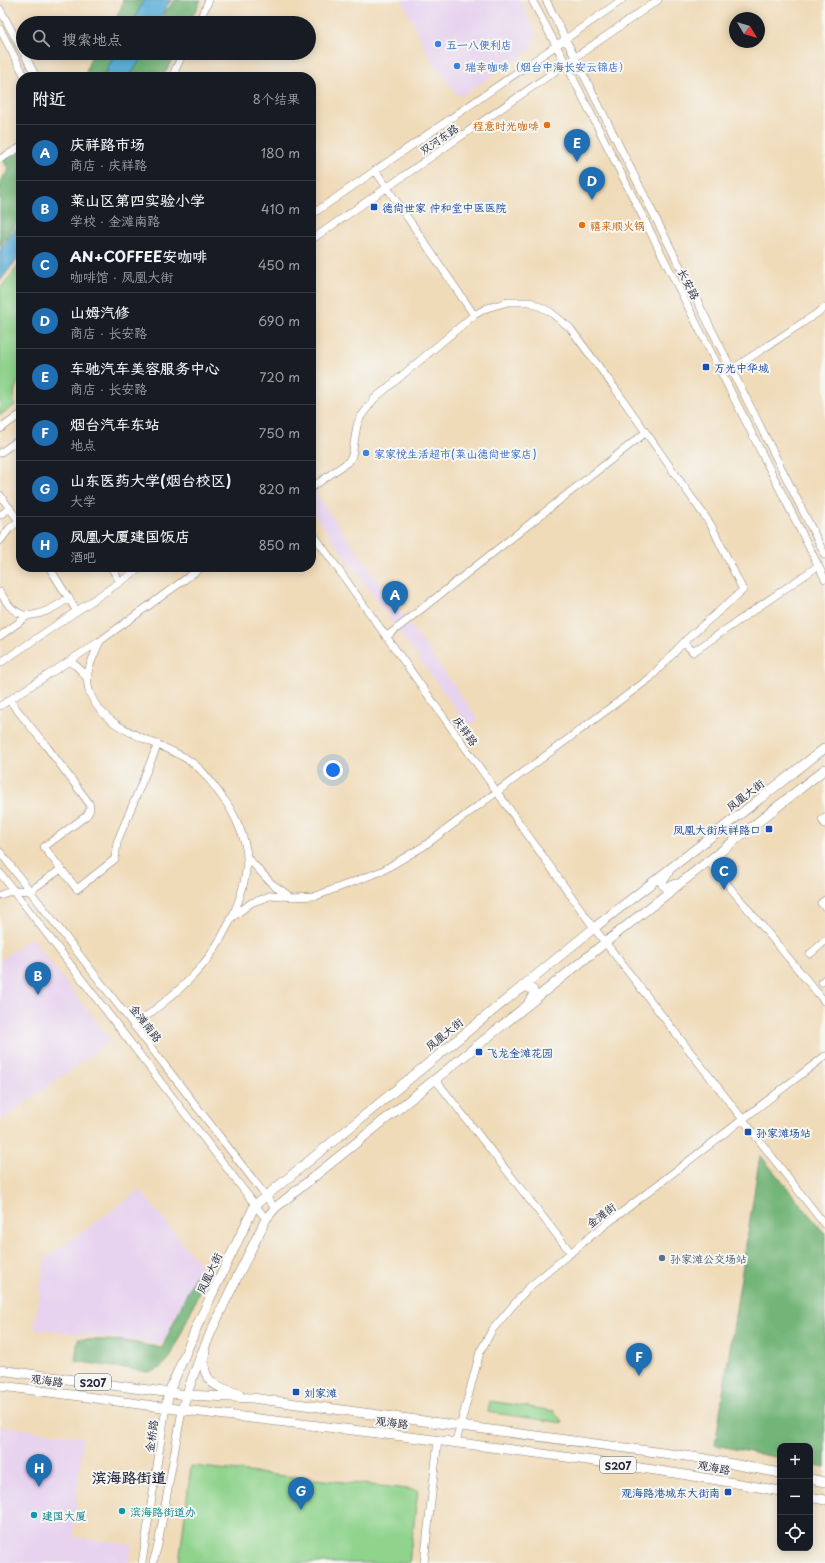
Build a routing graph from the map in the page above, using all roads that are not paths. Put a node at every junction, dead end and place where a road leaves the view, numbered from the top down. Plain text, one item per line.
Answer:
1 (209, 0) edge
2 (532, 0) edge
3 (546, 0) edge
4 (622, 0) edge
5 (658, 0) edge
6 (0, 9) edge
7 (201, 16) edge
8 (0, 29) edge
9 (566, 38) junction
10 (16, 40) edge
11 (557, 45) junction
12 (576, 57) junction
13 (16, 60) edge
14 (16, 60) edge
15 (27, 60) edge
16 (180, 60) edge
17 (566, 64) junction
18 (22, 72) edge
19 (33, 72) edge
20 (174, 72) edge
21 (16, 149) edge
22 (0, 159) edge
23 (375, 170) junction
24 (388, 188) junction
25 (316, 211) edge
26 (316, 237) edge
27 (825, 308) edge
28 (474, 315) junction
29 (732, 369) junction
30 (722, 375) junction
31 (16, 418) edge
32 (0, 429) edge
33 (646, 433) junction
34 (16, 442) edge
35 (0, 453) edge
36 (316, 484) edge
37 (0, 495) edge
38 (10, 508) junction
39 (0, 515) edge
40 (16, 516) edge
41 (16, 524) edge
42 (316, 538) edge
43 (822, 540) edge
44 (0, 541) edge
45 (825, 555) edge
46 (818, 566) junction
47 (51, 572) edge
48 (114, 572) edge
49 (135, 572) edge
50 (195, 572) edge
51 (825, 580) edge
52 (120, 582) junction
53 (0, 592) edge
54 (69, 598) junction
55 (76, 610) junction
56 (29, 615) junction
57 (0, 636) edge
58 (386, 637) junction
59 (100, 642) junction
60 (684, 642) junction
61 (69, 662) junction
62 (0, 663) edge
63 (86, 677) junction
64 (10, 701) junction
65 (0, 706) edge
66 (158, 744) junction
67 (825, 748) edge
68 (825, 769) edge
69 (496, 792) junction
70 (825, 818) edge
71 (825, 824) edge
72 (0, 852) edge
73 (247, 857) junction
74 (708, 861) junction
75 (679, 862) junction
76 (61, 868) junction
77 (0, 873) edge
78 (687, 878) junction
79 (13, 890) junction
80 (30, 892) junction
81 (0, 895) edge
82 (291, 897) junction
83 (825, 900) edge
84 (825, 907) edge
85 (230, 920) junction
86 (594, 928) junction
87 (825, 941) edge
88 (606, 942) junction
89 (810, 954) dead end
90 (511, 995) junction
91 (825, 1002) edge
92 (523, 1009) junction
93 (134, 1026) junction
94 (825, 1056) edge
95 (435, 1079) junction
96 (744, 1120) junction
97 (213, 1128) junction
98 (202, 1136) junction
99 (301, 1166) junction
100 (313, 1178) junction
101 (265, 1195) junction
102 (255, 1205) junction
103 (275, 1208) junction
104 (266, 1219) junction
105 (825, 1225) edge
106 (571, 1253) junction
107 (206, 1343) junction
108 (0, 1370) edge
109 (0, 1386) edge
110 (169, 1392) junction
111 (186, 1394) junction
112 (252, 1398) junction
113 (166, 1407) junction
114 (182, 1410) junction
115 (462, 1426) junction
116 (438, 1440) junction
117 (456, 1442) junction
118 (777, 1472) edge
119 (813, 1480) edge
120 (825, 1482) edge
121 (777, 1490) edge
122 (813, 1498) edge
123 (825, 1500) edge
124 (142, 1563) edge
125 (154, 1563) edge
126 (424, 1563) edge

1 - 7 street
2 - 11 street, 长安路
3 - 9 street, 长安路
4 - 9 street, 双河东路
5 - 12 street, 双河东路
6 - 10 street
8 - 13 street
9 - 11 street, 双河东路
9 - 12 street, 长安路
11 - 17 street, 长安路
11 - 23 street, 双河东路
12 - 17 street, 双河东路
12 - 29 street, 长安路
14 - 18 street
15 - 19 street
16 - 20 street
17 - 24 street, 双河东路
17 - 30 street, 长安路
21 - 22 street
23 - 24 street
23 - 25 street, 双河东路
24 - 26 street, 双河东路
24 - 28 street
27 - 29 street
28 - 33 street
28 - 36 street
29 - 30 street
29 - 43 street, 长安路
30 - 46 street, 长安路
31 - 32 street
33 - 58 street
33 - 60 street
34 - 35 street
37 - 38 street
38 - 39 street
38 - 40 street
41 - 44 street
42 - 58 street, 庆祥路
43 - 45 street, 长安路
46 - 51 street, 长安路
46 - 60 street
47 - 54 street
48 - 52 street
49 - 52 street
50 - 59 street
52 - 55 street
53 - 56 street
54 - 55 street
54 - 56 street
55 - 62 street
56 - 57 street
58 - 69 street, 庆祥路
59 - 61 street
59 - 63 street
60 - 69 street
61 - 63 street
61 - 64 street
63 - 66 street
64 - 65 street
64 - 76 street
66 - 73 street
66 - 76 street
67 - 75 main road, 凤凰大街
68 - 74 main road
69 - 82 street
69 - 86 street, 庆祥路
70 - 71 street
72 - 80 street, 金滩南路
73 - 82 street
73 - 85 street
74 - 78 main road
74 - 91 street
75 - 78 main road
75 - 86 main road, 凤凰大街
76 - 80 street
77 - 79 street
78 - 88 main road
79 - 80 street
79 - 81 street
79 - 98 street
80 - 93 street, 金滩南路
82 - 85 street
83 - 84 street
85 - 93 street
86 - 88 street, 庆祥路
86 - 90 main road, 凤凰大街
87 - 89 street
88 - 92 main road
88 - 96 street, 庆祥路
90 - 92 main road
90 - 99 main road, 凤凰大街
92 - 95 main road
93 - 97 street, 金滩南路
94 - 96 street, 金滩街
95 - 100 main road
95 - 106 street
96 - 105 street, 庆祥路
96 - 106 street, 金滩街
97 - 98 street
97 - 101 street, 金滩南路
98 - 102 street
99 - 100 main road
99 - 101 main road, 凤凰大街
100 - 103 main road
101 - 102 main road, 凤凰大街
101 - 103 street, 金滩南路
102 - 104 street
102 - 110 main road, 凤凰大街
103 - 104 main road
104 - 107 main road
106 - 115 street, 金滩街
107 - 111 main road
107 - 112 main road
108 - 110 main road, 观海路 / S207
109 - 113 main road, 观海路 / S207
110 - 111 main road, 观海路 / S207
110 - 113 main road, 凤凰大街
111 - 112 main road, 观海路 / S207
111 - 114 main road
112 - 115 main road, 观海路 / S207
113 - 114 main road, 观海路 / S207
113 - 124 street, 金桥路
114 - 116 main road, 观海路 / S207
114 - 125 street
115 - 117 street, 金滩街
115 - 118 main road, 观海路 / S207
116 - 117 main road, 观海路 / S207
116 - 126 street
117 - 121 main road, 观海路 / S207
119 - 120 main road
122 - 123 main road

